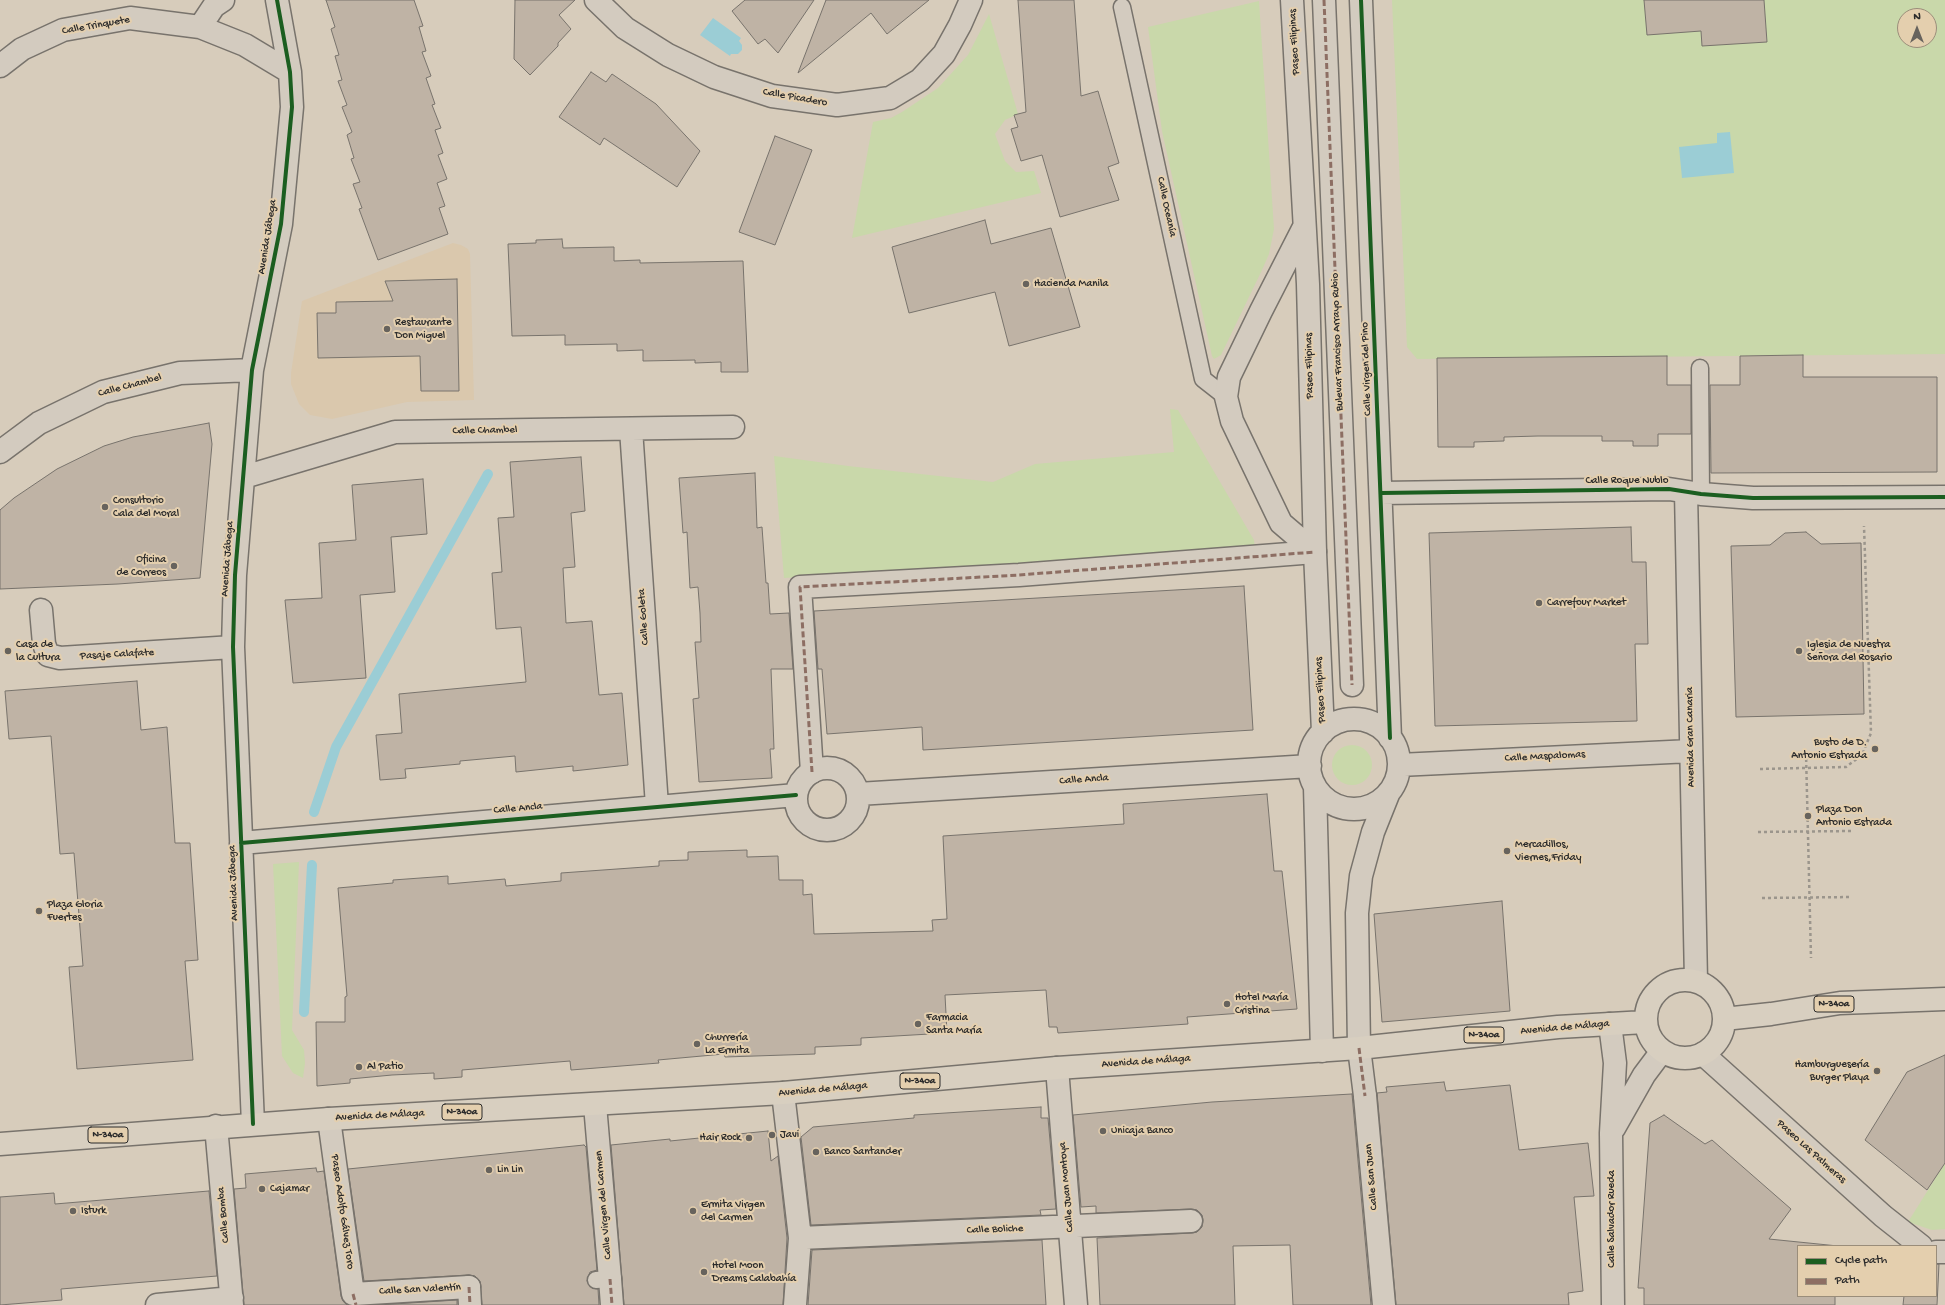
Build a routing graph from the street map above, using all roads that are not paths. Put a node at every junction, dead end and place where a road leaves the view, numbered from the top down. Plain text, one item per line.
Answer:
1 (223, 0) edge
2 (277, 0) edge
3 (596, 0) edge
4 (971, 0) edge
5 (1292, 0) edge
6 (1324, 0) edge
7 (1361, 0) edge
8 (1122, 7) dead end
9 (200, 27) junction
10 (0, 66) edge
11 (290, 72) junction
12 (1305, 226) junction
13 (1700, 368) dead end
14 (252, 370) junction
15 (1226, 397) junction
16 (733, 427) dead end
17 (631, 429) junction
18 (0, 452) edge
19 (244, 477) junction
20 (1381, 493) junction
21 (1694, 493) junction
22 (1945, 497) edge
23 (1314, 552) junction
24 (41, 610) dead end
25 (233, 647) junction
26 (1352, 685) dead end
27 (1323, 732) junction
28 (1390, 738) junction
29 (1691, 751) junction
30 (1399, 765) junction
31 (1310, 766) junction
32 (812, 772) junction
33 (1315, 787) junction
34 (1389, 792) junction
35 (858, 794) junction
36 (796, 795) junction
37 (657, 806) junction
38 (242, 843) junction
39 (1696, 981) junction
40 (1945, 999) edge
41 (1724, 1019) junction
42 (1645, 1022) junction
43 (1610, 1024) junction
44 (1359, 1048) junction
45 (1322, 1051) junction
46 (1662, 1051) junction
47 (1703, 1054) junction
48 (1058, 1068) junction
49 (783, 1094) junction
50 (595, 1105) junction
51 (329, 1119) junction
52 (252, 1124) junction
53 (216, 1126) junction
54 (1611, 1133) junction
55 (0, 1144) edge
56 (1191, 1221) dead end
57 (1071, 1228) junction
58 (800, 1238) junction
59 (1920, 1245) edge
60 (469, 1296) edge
61 (355, 1300) edge
62 (232, 1302) edge
63 (157, 1305) edge
64 (612, 1305) edge
65 (795, 1305) edge
66 (1076, 1305) edge
67 (1384, 1305) edge
68 (1613, 1305) edge

1 - 9 street
2 - 11 street, Avenida Jábega
3 - 4 street, Calle Picadero
5 - 12 street, Paseo Filipinas
6 - 26 street, Bulevar Francisco Arrayo Rubio
7 - 20 street, Calle Virgen del Pino
8 - 15 lane, Calle Oceanía
9 - 10 street, Calle Trinquete
9 - 11 street, Calle Trinquete
11 - 14 street, Avenida Jábega
12 - 15 street
12 - 23 street, Paseo Filipinas
13 - 21 lane
14 - 18 street, Calle Chambel
14 - 19 street, Avenida Jábega
15 - 23 street
16 - 17 street, Calle Chambel
17 - 19 street, Calle Chambel
17 - 37 street, Calle Goleta
19 - 25 street, Avenida Jábega
20 - 21 street, Calle Roque Nublo
20 - 28 street, Calle Virgen del Pino
21 - 22 street, Calle Roque Nublo
21 - 29 street, Avenida Gran Canaria
23 - 27 street, Paseo Filipinas
23 - 32 street
24 - 25 street, Pasaje Calafate
25 - 38 street, Avenida Jábega
27 - 28 street
27 - 31 street
28 - 30 street
29 - 30 street, Calle Maspalomas
29 - 39 street, Avenida Gran Canaria
30 - 34 street
31 - 33 street
31 - 35 street, Calle Ancla
32 - 35 street
32 - 36 street
33 - 34 street
33 - 45 street
34 - 44 street
35 - 36 street
36 - 37 street, Calle Ancla
37 - 38 street, Calle Ancla
38 - 52 street, Avenida Jábega
39 - 41 main road
39 - 42 main road
40 - 41 main road, N-340a
41 - 47 main road
42 - 43 main road, Avenida de Málaga / N-340a
42 - 46 main road
43 - 44 main road, Avenida de Málaga / N-340a
43 - 54 street, Calle Salvador Rueda
44 - 45 main road, Avenida de Málaga / N-340a
44 - 67 street, Calle San Juan
45 - 48 main road, Avenida de Málaga / N-340a
46 - 47 main road
46 - 54 street
47 - 59 street, Paseo Las Palmeras
48 - 49 main road, Avenida de Málaga / N-340a
48 - 57 street, Calle Juan Montoya
49 - 50 main road, Avenida de Málaga / N-340a
49 - 58 street
50 - 51 main road, Avenida de Málaga / N-340a
50 - 64 street, Calle Virgen del Carmen
51 - 52 main road, Avenida de Málaga / N-340a
51 - 61 street, Paseo Adolfo Gálvez Toro
52 - 53 main road, Avenida de Málaga / N-340a
53 - 55 main road, Avenida de Málaga / N-340a
53 - 62 street, Calle Bomba
54 - 68 street, Calle Salvador Rueda
56 - 57 street, Calle Boliche
57 - 58 street, Calle Boliche
57 - 66 street, Calle Juan Montoya
58 - 65 street
60 - 61 street, Calle San Valentín
62 - 63 street

